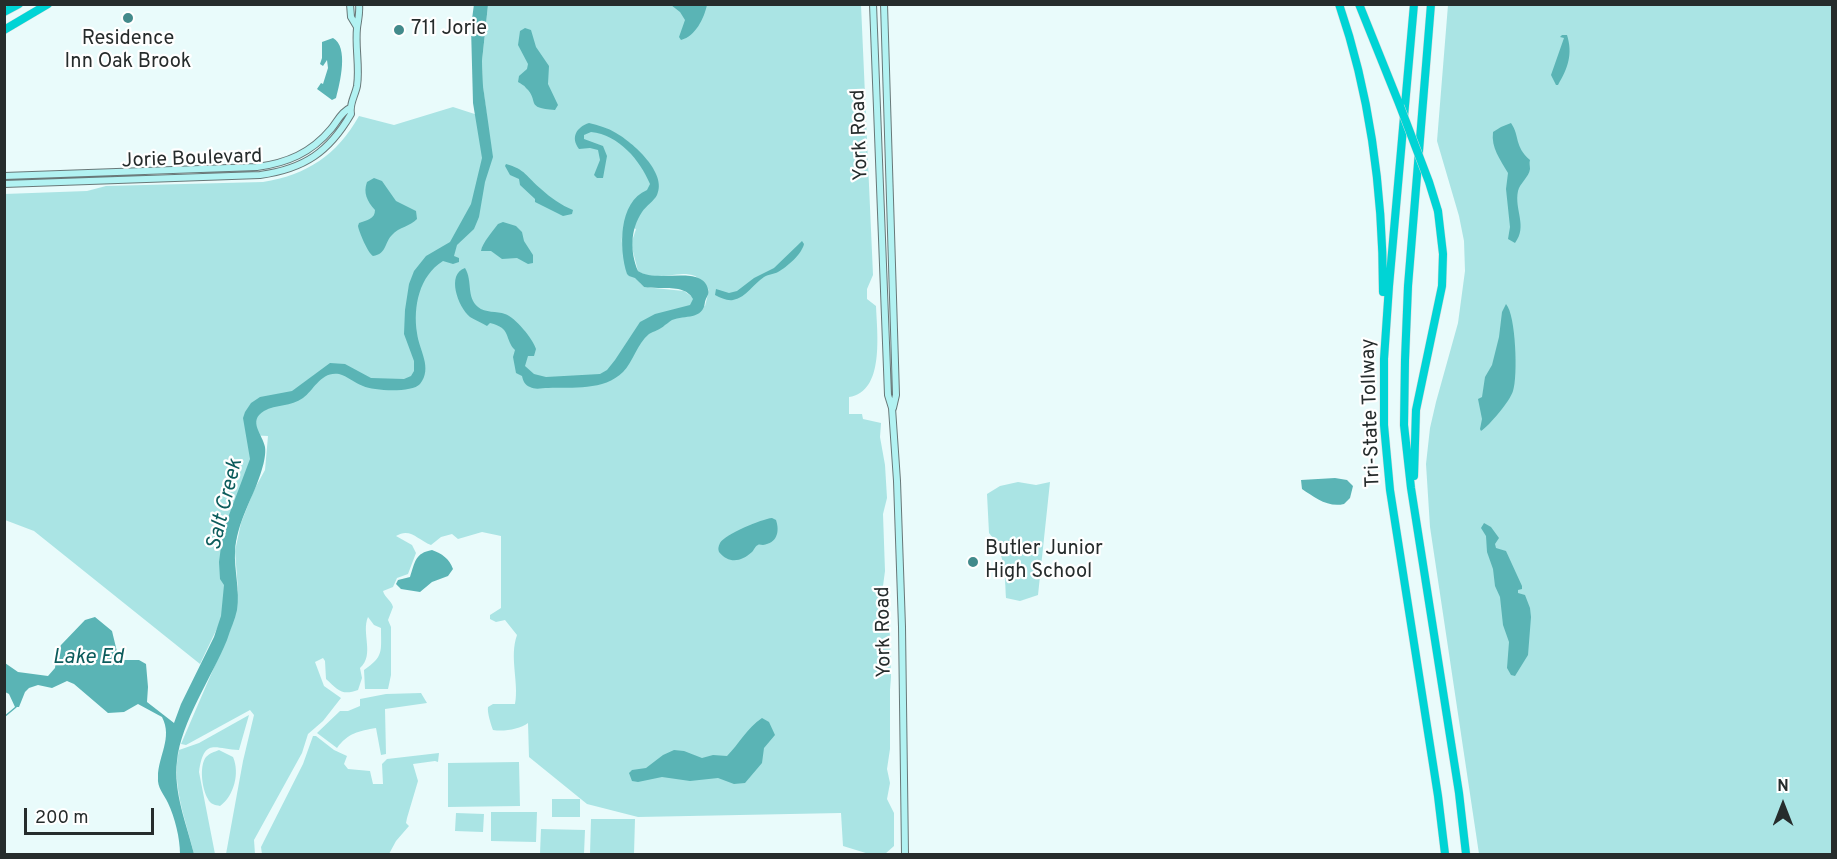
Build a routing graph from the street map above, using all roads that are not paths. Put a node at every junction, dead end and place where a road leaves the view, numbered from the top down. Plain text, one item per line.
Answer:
1 (19, 4) edge
2 (48, 4) edge
3 (351, 4) edge
4 (359, 4) edge
5 (873, 4) edge
6 (884, 4) edge
7 (1340, 4) edge
8 (1359, 4) edge
9 (1414, 4) edge
10 (1431, 4) edge
11 (4, 12) edge
12 (357, 27) junction
13 (4, 30) edge
14 (350, 108) junction
15 (4, 176) edge
16 (4, 184) edge
17 (1384, 359) junction
18 (892, 408) junction
19 (1418, 531) junction
20 (905, 855) edge
21 (1445, 855) edge
22 (1466, 855) edge

1 - 11 highway
2 - 13 highway
3 - 12 main road, Jorie Boulevard
4 - 12 main road, Jorie Boulevard
5 - 18 main road, York Road
6 - 18 main road, York Road
7 - 17 highway
8 - 19 highway, bridge
9 - 17 highway, Tri-State Tollway
10 - 19 highway, Tri-State Tollway
12 - 14 main road, Jorie Boulevard
14 - 15 main road, Jorie Boulevard
14 - 16 main road, Jorie Boulevard
17 - 21 highway, Tri-State Tollway
18 - 20 main road, York Road
19 - 22 highway, Tri-State Tollway

